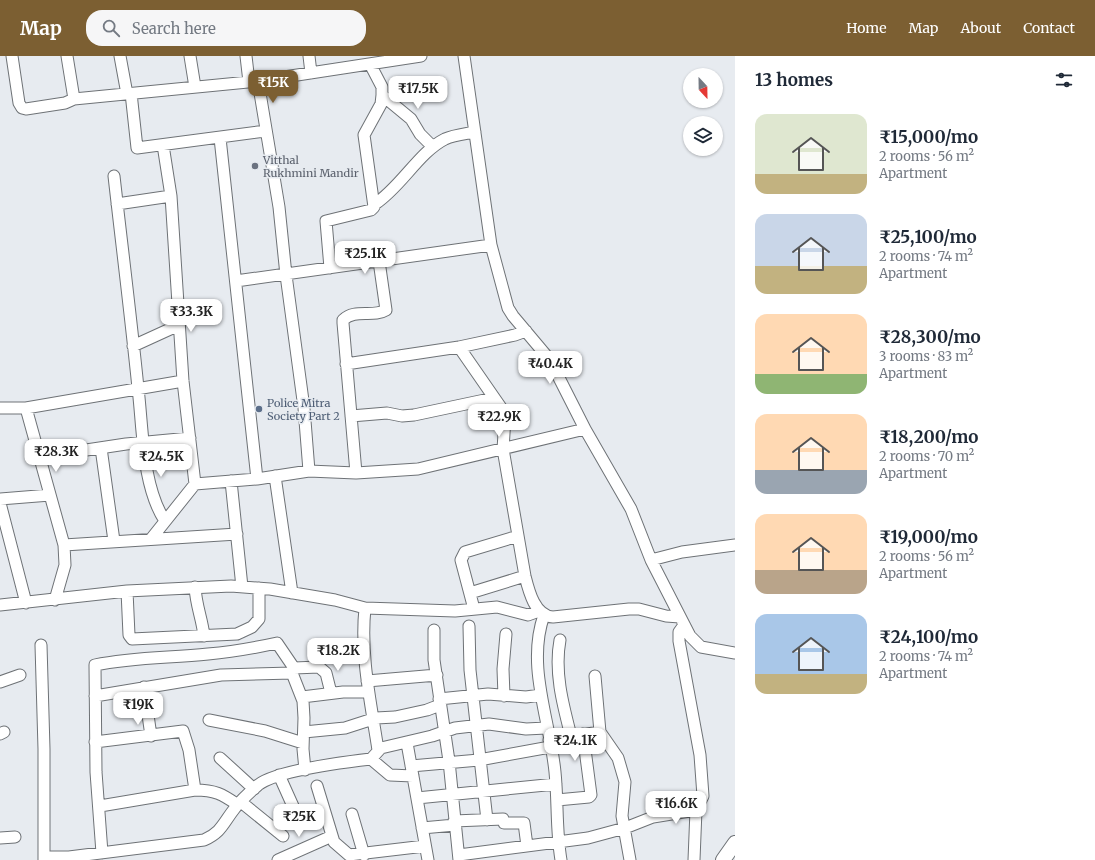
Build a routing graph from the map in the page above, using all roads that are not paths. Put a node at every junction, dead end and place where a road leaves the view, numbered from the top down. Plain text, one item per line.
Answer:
1 (12, 56) edge
2 (67, 56) edge
3 (120, 56) edge
4 (190, 56) edge
5 (246, 56) edge
6 (309, 56) edge
7 (422, 56) edge
8 (464, 56) edge
9 (410, 57) edge
10 (365, 62) edge
11 (311, 73) junction
12 (254, 81) junction
13 (195, 87) junction
14 (129, 94) junction
15 (382, 95) junction
16 (74, 99) junction
17 (265, 131) junction
18 (475, 132) junction
19 (220, 138) junction
20 (163, 145) junction
21 (433, 147) junction
22 (114, 176) dead end
23 (171, 196) junction
24 (117, 204) junction
25 (375, 204) junction
26 (491, 245) junction
27 (380, 261) junction
28 (330, 268) junction
29 (286, 275) junction
30 (236, 281) junction
31 (179, 325) junction
32 (526, 331) junction
33 (133, 346) junction
34 (459, 347) junction
35 (346, 364) junction
36 (183, 381) junction
37 (138, 389) junction
38 (494, 398) junction
39 (0, 408) edge
40 (26, 408) junction
41 (351, 416) junction
42 (585, 429) junction
43 (190, 438) junction
44 (142, 442) junction
45 (101, 448) junction
46 (503, 449) junction
47 (40, 458) junction
48 (309, 471) junction
49 (356, 473) junction
50 (275, 476) junction
51 (257, 479) junction
52 (231, 481) junction
53 (195, 484) junction
54 (50, 495) junction
55 (0, 498) edge
56 (0, 503) edge
57 (165, 521) junction
58 (237, 534) junction
59 (518, 536) junction
60 (151, 539) junction
61 (114, 541) junction
62 (64, 545) junction
63 (735, 545) edge
64 (651, 560) junction
65 (525, 576) junction
66 (195, 587) junction
67 (242, 587) junction
68 (259, 588) junction
69 (127, 591) junction
70 (292, 593) junction
71 (470, 593) junction
72 (55, 600) junction
73 (26, 603) junction
74 (0, 605) edge
75 (365, 608) junction
76 (474, 609) junction
77 (542, 613) junction
78 (682, 621) junction
79 (469, 626) dead end
80 (434, 630) dead end
81 (506, 634) dead end
82 (204, 636) junction
83 (560, 640) dead end
84 (40, 645) dead end
85 (735, 653) edge
86 (293, 671) junction
87 (20, 675) dead end
88 (437, 675) junction
89 (595, 676) dead end
90 (0, 682) edge
91 (367, 686) junction
92 (144, 688) junction
93 (331, 693) junction
94 (472, 695) junction
95 (541, 695) junction
96 (95, 696) junction
97 (302, 696) junction
98 (504, 696) junction
99 (440, 702) junction
100 (372, 719) junction
101 (209, 720) dead end
102 (475, 725) junction
103 (546, 728) junction
104 (444, 731) junction
105 (600, 732) junction
106 (583, 734) junction
107 (151, 736) junction
108 (570, 736) junction
109 (304, 737) junction
110 (95, 742) junction
111 (407, 743) junction
112 (550, 743) junction
113 (374, 755) junction
114 (220, 758) dead end
115 (479, 760) junction
116 (449, 762) junction
117 (305, 770) junction
118 (412, 771) junction
119 (279, 775) junction
120 (556, 784) junction
121 (316, 786) dead end
122 (254, 789) junction
123 (195, 790) junction
124 (483, 792) junction
125 (452, 795) junction
126 (417, 798) junction
127 (557, 800) junction
128 (239, 804) junction
129 (100, 806) junction
130 (696, 810) junction
131 (352, 814) dead end
132 (487, 820) junction
133 (455, 823) junction
134 (301, 824) dead end
135 (422, 828) junction
136 (625, 828) junction
137 (283, 836) dead end
138 (332, 836) junction
139 (15, 837) dead end
140 (0, 838) edge
141 (559, 841) junction
142 (735, 843) edge
143 (425, 846) junction
144 (527, 846) junction
145 (102, 853) junction
146 (364, 855) junction
147 (44, 858) edge
148 (69, 858) edge
149 (459, 858) edge
150 (278, 860) edge
151 (428, 860) edge
152 (561, 860) edge
153 (630, 860) edge
154 (694, 860) edge
155 (723, 860) edge

1 - 16 street
2 - 16 street
3 - 14 street
4 - 13 street
5 - 12 street
6 - 11 street
7 - 9 street
8 - 18 street
9 - 10 street
10 - 11 street
10 - 15 street
11 - 12 street
12 - 13 street
12 - 17 street
13 - 14 street
14 - 16 street
14 - 20 street
15 - 21 street
15 - 25 street
17 - 19 street
17 - 29 street
18 - 21 street
18 - 26 street
19 - 20 street
19 - 30 street
20 - 23 street
21 - 25 street
22 - 24 street
23 - 24 street
23 - 31 street
24 - 33 street
25 - 28 street
26 - 27 street
26 - 32 street
27 - 28 street
27 - 35 street
28 - 29 street
29 - 30 street
29 - 48 street
30 - 51 street
31 - 33 street
31 - 36 street
32 - 34 street
32 - 42 street
33 - 37 street
34 - 35 street
34 - 38 street
35 - 41 street
36 - 37 street
36 - 43 street
37 - 40 street
37 - 44 street
38 - 41 street
38 - 46 street
39 - 40 street
40 - 47 street
41 - 49 street
42 - 46 street
42 - 64 street
43 - 44 street
43 - 53 street
44 - 45 street
44 - 57 street
45 - 47 street
45 - 61 street
46 - 49 street
46 - 59 street
47 - 54 street
48 - 49 street
48 - 50 street
50 - 51 street
50 - 70 street
51 - 52 street
52 - 53 street
52 - 58 street
53 - 57 street
54 - 55 street
54 - 62 street
56 - 73 street
57 - 60 street
58 - 60 street
58 - 67 street
59 - 65 street
59 - 71 street
60 - 61 street
61 - 62 street
62 - 72 street
63 - 64 street
64 - 78 street
65 - 71 street
65 - 77 street
66 - 67 street
66 - 69 street
66 - 82 street
67 - 68 street
68 - 70 street
68 - 82 street
69 - 72 street
69 - 82 street
70 - 75 street
71 - 76 street
72 - 73 street
73 - 74 street
75 - 76 street
75 - 91 street
76 - 77 street
77 - 78 street
77 - 95 street
78 - 85 street
78 - 130 street
79 - 94 street
80 - 88 street
81 - 98 street
83 - 108 street
84 - 147 street
86 - 92 street
86 - 93 street
86 - 96 street
86 - 97 street
87 - 90 street
88 - 91 street
88 - 99 street
89 - 105 street
91 - 93 street
91 - 100 street
92 - 96 street
92 - 107 street
93 - 97 street
94 - 98 street
94 - 99 street
94 - 102 street
95 - 98 street
95 - 103 street
96 - 110 street
97 - 109 street
99 - 100 street
99 - 104 street
100 - 109 street
100 - 113 street
101 - 109 street
102 - 103 street
102 - 104 street
102 - 115 street
103 - 112 street
104 - 111 street
104 - 116 street
105 - 106 street
105 - 136 street
106 - 108 street
106 - 127 street
107 - 110 street
107 - 123 street
108 - 112 street
109 - 117 street
110 - 129 street
111 - 113 street
111 - 118 street
112 - 115 street
112 - 120 street
113 - 117 street
113 - 118 street
114 - 122 street
115 - 116 street
115 - 124 street
116 - 118 street
116 - 125 street
117 - 119 street
118 - 126 street
119 - 122 street
119 - 134 street
120 - 124 street
120 - 127 street
121 - 138 street
122 - 128 street
123 - 128 street
123 - 129 street
124 - 125 street
124 - 132 street
125 - 126 street
125 - 133 street
126 - 135 street
127 - 141 street
128 - 137 street
128 - 145 street
129 - 145 street
130 - 136 street
130 - 154 street
131 - 146 street
132 - 133 street
132 - 144 street
133 - 135 street
133 - 149 street
135 - 143 street
136 - 141 street
136 - 153 street
138 - 146 street
138 - 150 street
139 - 140 street
141 - 144 street
141 - 152 street
142 - 155 main road
143 - 146 street
143 - 151 street
144 - 149 street
145 - 148 street
147 - 148 street

